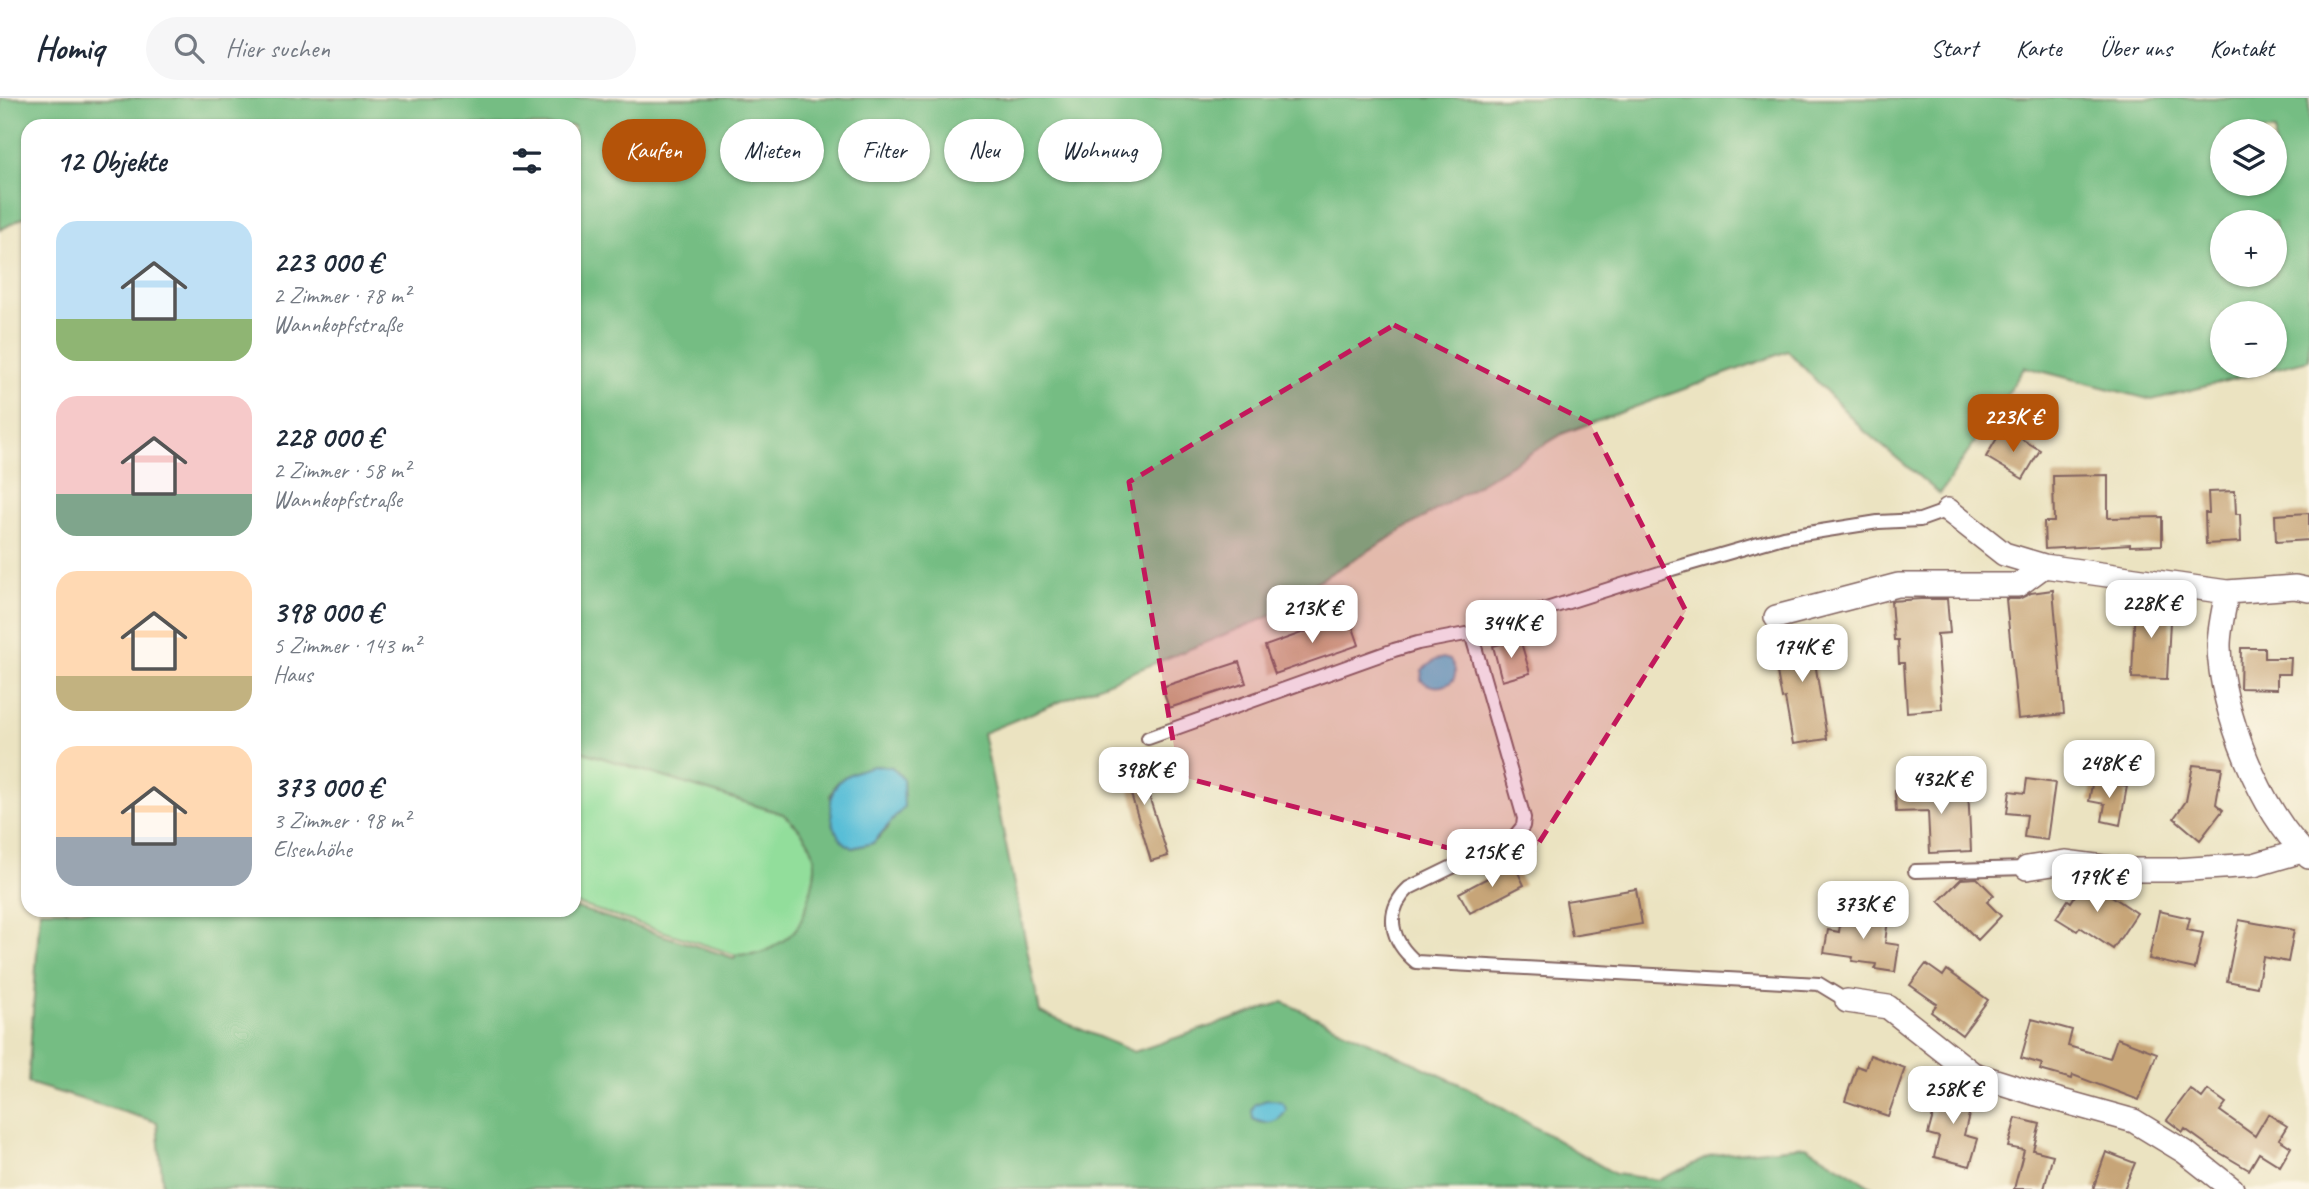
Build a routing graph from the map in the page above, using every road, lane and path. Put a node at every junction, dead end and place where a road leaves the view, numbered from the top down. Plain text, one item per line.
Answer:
1 (1948, 510) joint
2 (2044, 566) junction
3 (2309, 590) edge
4 (2227, 592) junction
5 (1776, 617) dead end
6 (1471, 633) junction
7 (1148, 738) dead end
8 (2305, 854) edge
9 (2027, 868) joint
10 (1915, 871) dead end
11 (1847, 1001) joint
12 (2232, 1189) edge

1 - 2 street
1 - 6 lane
2 - 4 street
2 - 5 street
3 - 4 street
4 - 8 street
6 - 7 lane
6 - 11 lane
8 - 9 street
9 - 10 lane
11 - 12 street

